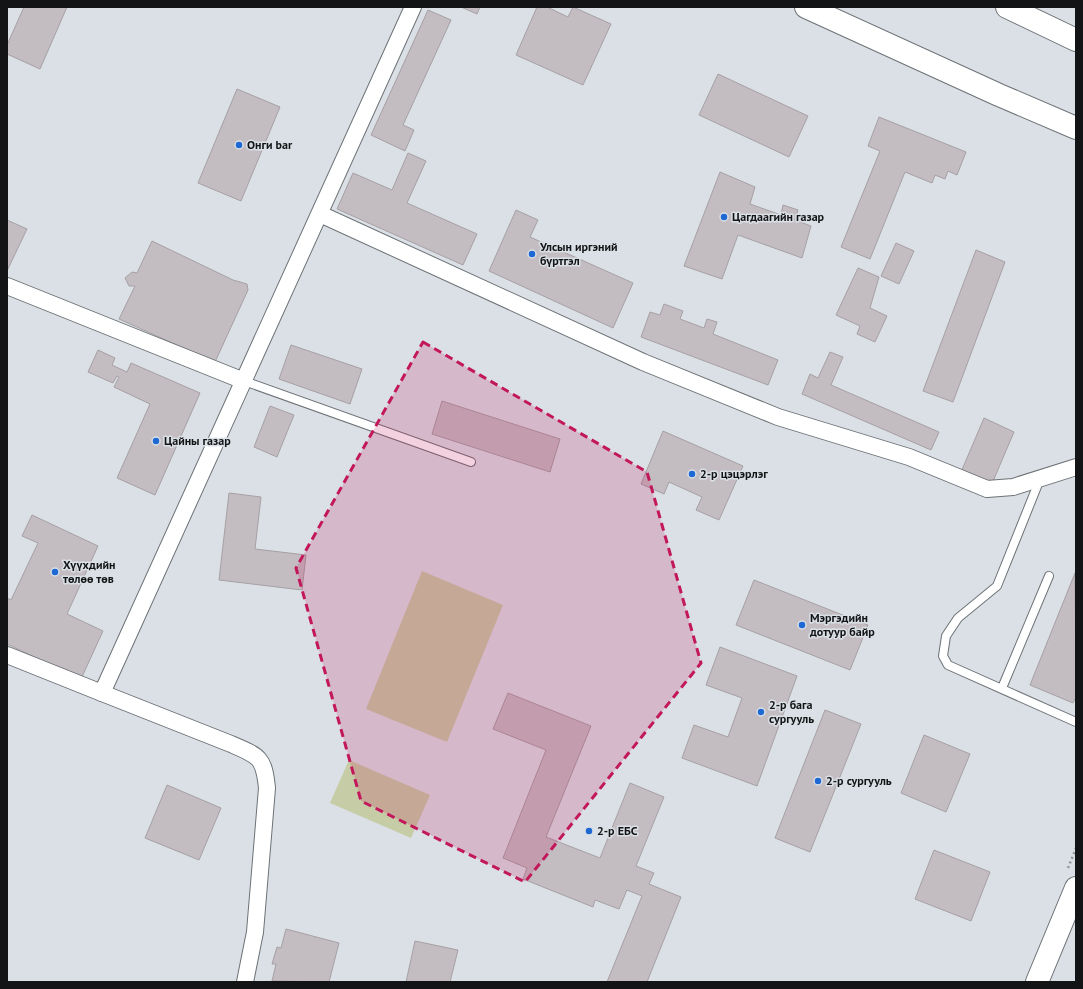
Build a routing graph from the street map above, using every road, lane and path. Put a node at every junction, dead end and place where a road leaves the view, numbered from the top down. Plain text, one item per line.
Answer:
1 (413, 7) edge
2 (806, 7) edge
3 (1007, 7) edge
4 (1076, 40) edge
5 (1076, 128) edge
6 (320, 214) junction
7 (7, 286) edge
8 (244, 381) junction
9 (471, 462) dead end
10 (1076, 467) edge
11 (1040, 479) junction
12 (1049, 576) dead end
13 (7, 655) edge
14 (1002, 688) junction
15 (102, 693) junction
16 (1076, 722) edge
17 (1076, 888) edge
18 (1067, 935) edge
19 (245, 982) edge
20 (1037, 982) edge

1 - 6 street
2 - 5 main road
3 - 4 main road
6 - 8 street
6 - 11 street
7 - 8 street
8 - 9 lane
8 - 15 street
10 - 11 street
11 - 14 lane
12 - 14 lane
13 - 15 street
14 - 16 lane
15 - 19 street
17 - 18 main road
18 - 20 main road

